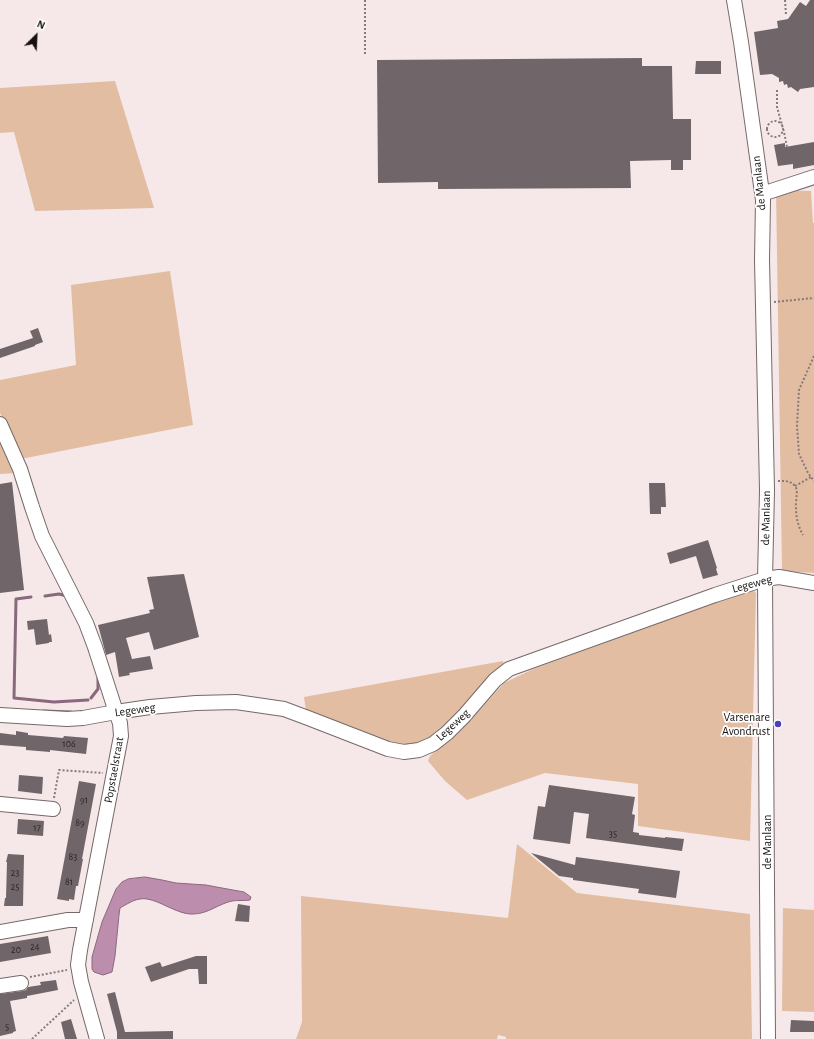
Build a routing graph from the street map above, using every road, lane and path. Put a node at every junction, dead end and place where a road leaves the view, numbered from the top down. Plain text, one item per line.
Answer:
1 (365, 0) edge
2 (734, 0) edge
3 (785, 0) edge
4 (786, 15) dead end
5 (365, 54) dead end
6 (776, 90) dead end
7 (783, 127) junction
8 (787, 147) dead end
9 (814, 176) edge
10 (762, 194) junction
11 (814, 298) edge
12 (762, 302) junction
13 (814, 356) edge
14 (0, 424) edge
15 (811, 477) junction
16 (814, 481) edge
17 (766, 482) junction
18 (795, 486) junction
19 (803, 534) dead end
20 (765, 579) junction
21 (814, 583) edge
22 (116, 712) junction
23 (0, 715) edge
24 (114, 774) junction
25 (0, 804) edge
26 (52, 809) joint
27 (86, 920) junction
28 (0, 932) edge
29 (80, 971) junction
30 (21, 983) joint
31 (0, 986) edge
32 (84, 991) junction
33 (32, 1039) edge
34 (97, 1039) edge
35 (768, 1039) edge

1 - 5 path
2 - 10 street, de Manlaan
3 - 4 path
6 - 7 path
7 - 7 path
7 - 8 path
9 - 10 street
10 - 12 street, de Manlaan
11 - 12 path
12 - 17 street, de Manlaan
13 - 15 path
14 - 22 street, Popstaelstraat
15 - 16 path
15 - 18 path
17 - 18 path
17 - 20 street, de Manlaan
18 - 19 path
20 - 21 street, Legeweg
20 - 22 street, Legeweg
20 - 35 street, de Manlaan
22 - 23 street, Legeweg
22 - 24 street, Popstaelstraat
24 - 26 path
24 - 27 street, Popstaelstraat
25 - 26 street
27 - 28 street
27 - 29 street, Popstaelstraat
29 - 30 path
29 - 32 street, Popstaelstraat
30 - 31 street
32 - 33 path
32 - 34 street, Popstaelstraat

